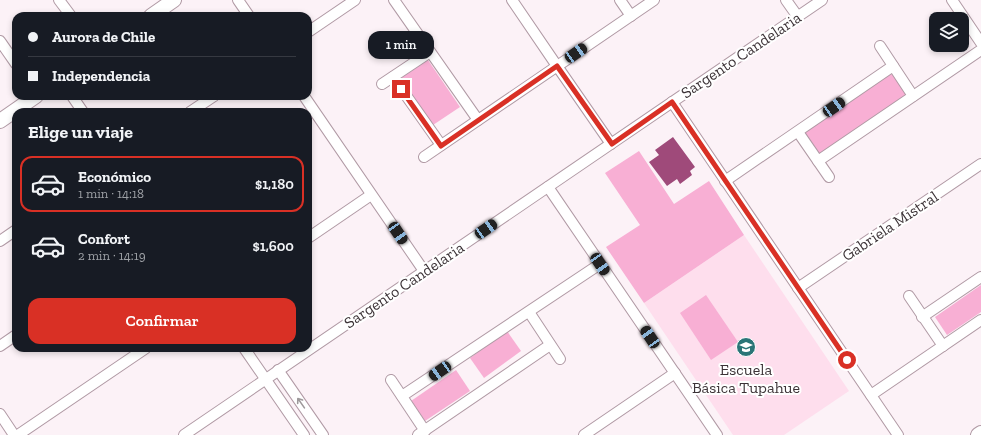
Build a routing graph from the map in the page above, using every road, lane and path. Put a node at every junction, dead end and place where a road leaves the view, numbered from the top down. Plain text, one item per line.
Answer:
1 (59, 0) edge
2 (174, 0) edge
3 (238, 0) edge
4 (355, 0) edge
5 (394, 0) edge
6 (512, 0) edge
7 (620, 0) edge
8 (654, 0) edge
9 (786, 0) edge
10 (822, 0) edge
11 (952, 0) edge
12 (68, 12) edge
13 (157, 12) edge
14 (246, 12) edge
15 (631, 16) junction
16 (798, 17) junction
17 (312, 29) edge
18 (0, 41) edge
19 (981, 43) edge
20 (880, 46) dead end
21 (981, 50) edge
22 (430, 52) junction
23 (12, 58) edge
24 (557, 66) junction
25 (893, 66) junction
26 (393, 77) junction
27 (382, 84) dead end
28 (914, 96) junction
29 (30, 100) edge
30 (208, 100) edge
31 (307, 100) edge
32 (672, 102) junction
33 (19, 108) edge
34 (196, 108) edge
35 (12, 113) edge
36 (478, 120) junction
37 (0, 121) edge
38 (798, 132) junction
39 (612, 144) junction
40 (441, 146) junction
41 (424, 157) dead end
42 (818, 161) junction
43 (981, 164) edge
44 (829, 177) dead end
45 (726, 181) junction
46 (548, 187) junction
47 (371, 195) junction
48 (12, 233) edge
49 (312, 235) edge
50 (0, 241) edge
51 (600, 264) junction
52 (424, 271) junction
53 (981, 277) edge
54 (798, 288) junction
55 (908, 296) dead end
56 (529, 312) junction
57 (922, 317) junction
58 (981, 320) edge
59 (12, 338) edge
60 (550, 345) junction
61 (0, 346) edge
62 (943, 346) junction
63 (312, 347) edge
64 (140, 352) edge
65 (247, 352) edge
66 (305, 352) edge
67 (560, 359) dead end
68 (278, 370) junction
69 (675, 373) junction
70 (266, 379) junction
71 (391, 380) dead end
72 (871, 395) junction
73 (402, 396) junction
74 (0, 414) edge
75 (422, 433) edge
76 (981, 433) edge
77 (14, 435) edge
78 (18, 435) edge
79 (184, 435) edge
80 (304, 435) edge
81 (323, 435) edge
82 (584, 435) edge
83 (717, 435) edge
84 (898, 435) edge
85 (978, 435) edge

1 - 12 street
2 - 13 street
3 - 14 street
4 - 17 street
5 - 22 street
6 - 24 street
7 - 15 street
8 - 15 street
9 - 16 street
10 - 16 street, Sargento Candelaria
11 - 19 street
15 - 24 street
16 - 32 street, Sargento Candelaria
18 - 23 street
20 - 25 street
21 - 28 street
22 - 26 street
22 - 36 street
24 - 36 street
24 - 39 street
25 - 28 street
25 - 38 street
26 - 27 street
26 - 40 street
28 - 42 street
29 - 33 street
30 - 34 street
31 - 47 street
32 - 39 street, Sargento Candelaria
32 - 45 street
35 - 37 street
36 - 40 street
38 - 42 street
38 - 45 street
39 - 46 street, Sargento Candelaria
40 - 41 street
42 - 44 street
43 - 54 street, Gabriela Mistral
45 - 54 street
46 - 51 street
46 - 52 street, Sargento Candelaria
47 - 49 street
47 - 52 street
48 - 50 street
51 - 56 street
51 - 69 street
52 - 63 street, Sargento Candelaria
53 - 57 street
54 - 72 street
55 - 57 street
56 - 60 street
56 - 73 street
57 - 62 street
58 - 62 street
59 - 61 street
60 - 67 street
60 - 75 street
62 - 72 street
64 - 78 street
65 - 70 street
66 - 68 street, Sargento Candelaria
68 - 70 street, Sargento Candelaria
81 -> 68 street
69 - 82 street
69 - 83 street
70 - 79 street, Sargento Candelaria
70 - 80 street
71 - 73 street
72 - 84 street
73 - 75 street
74 - 77 street
76 - 85 street

